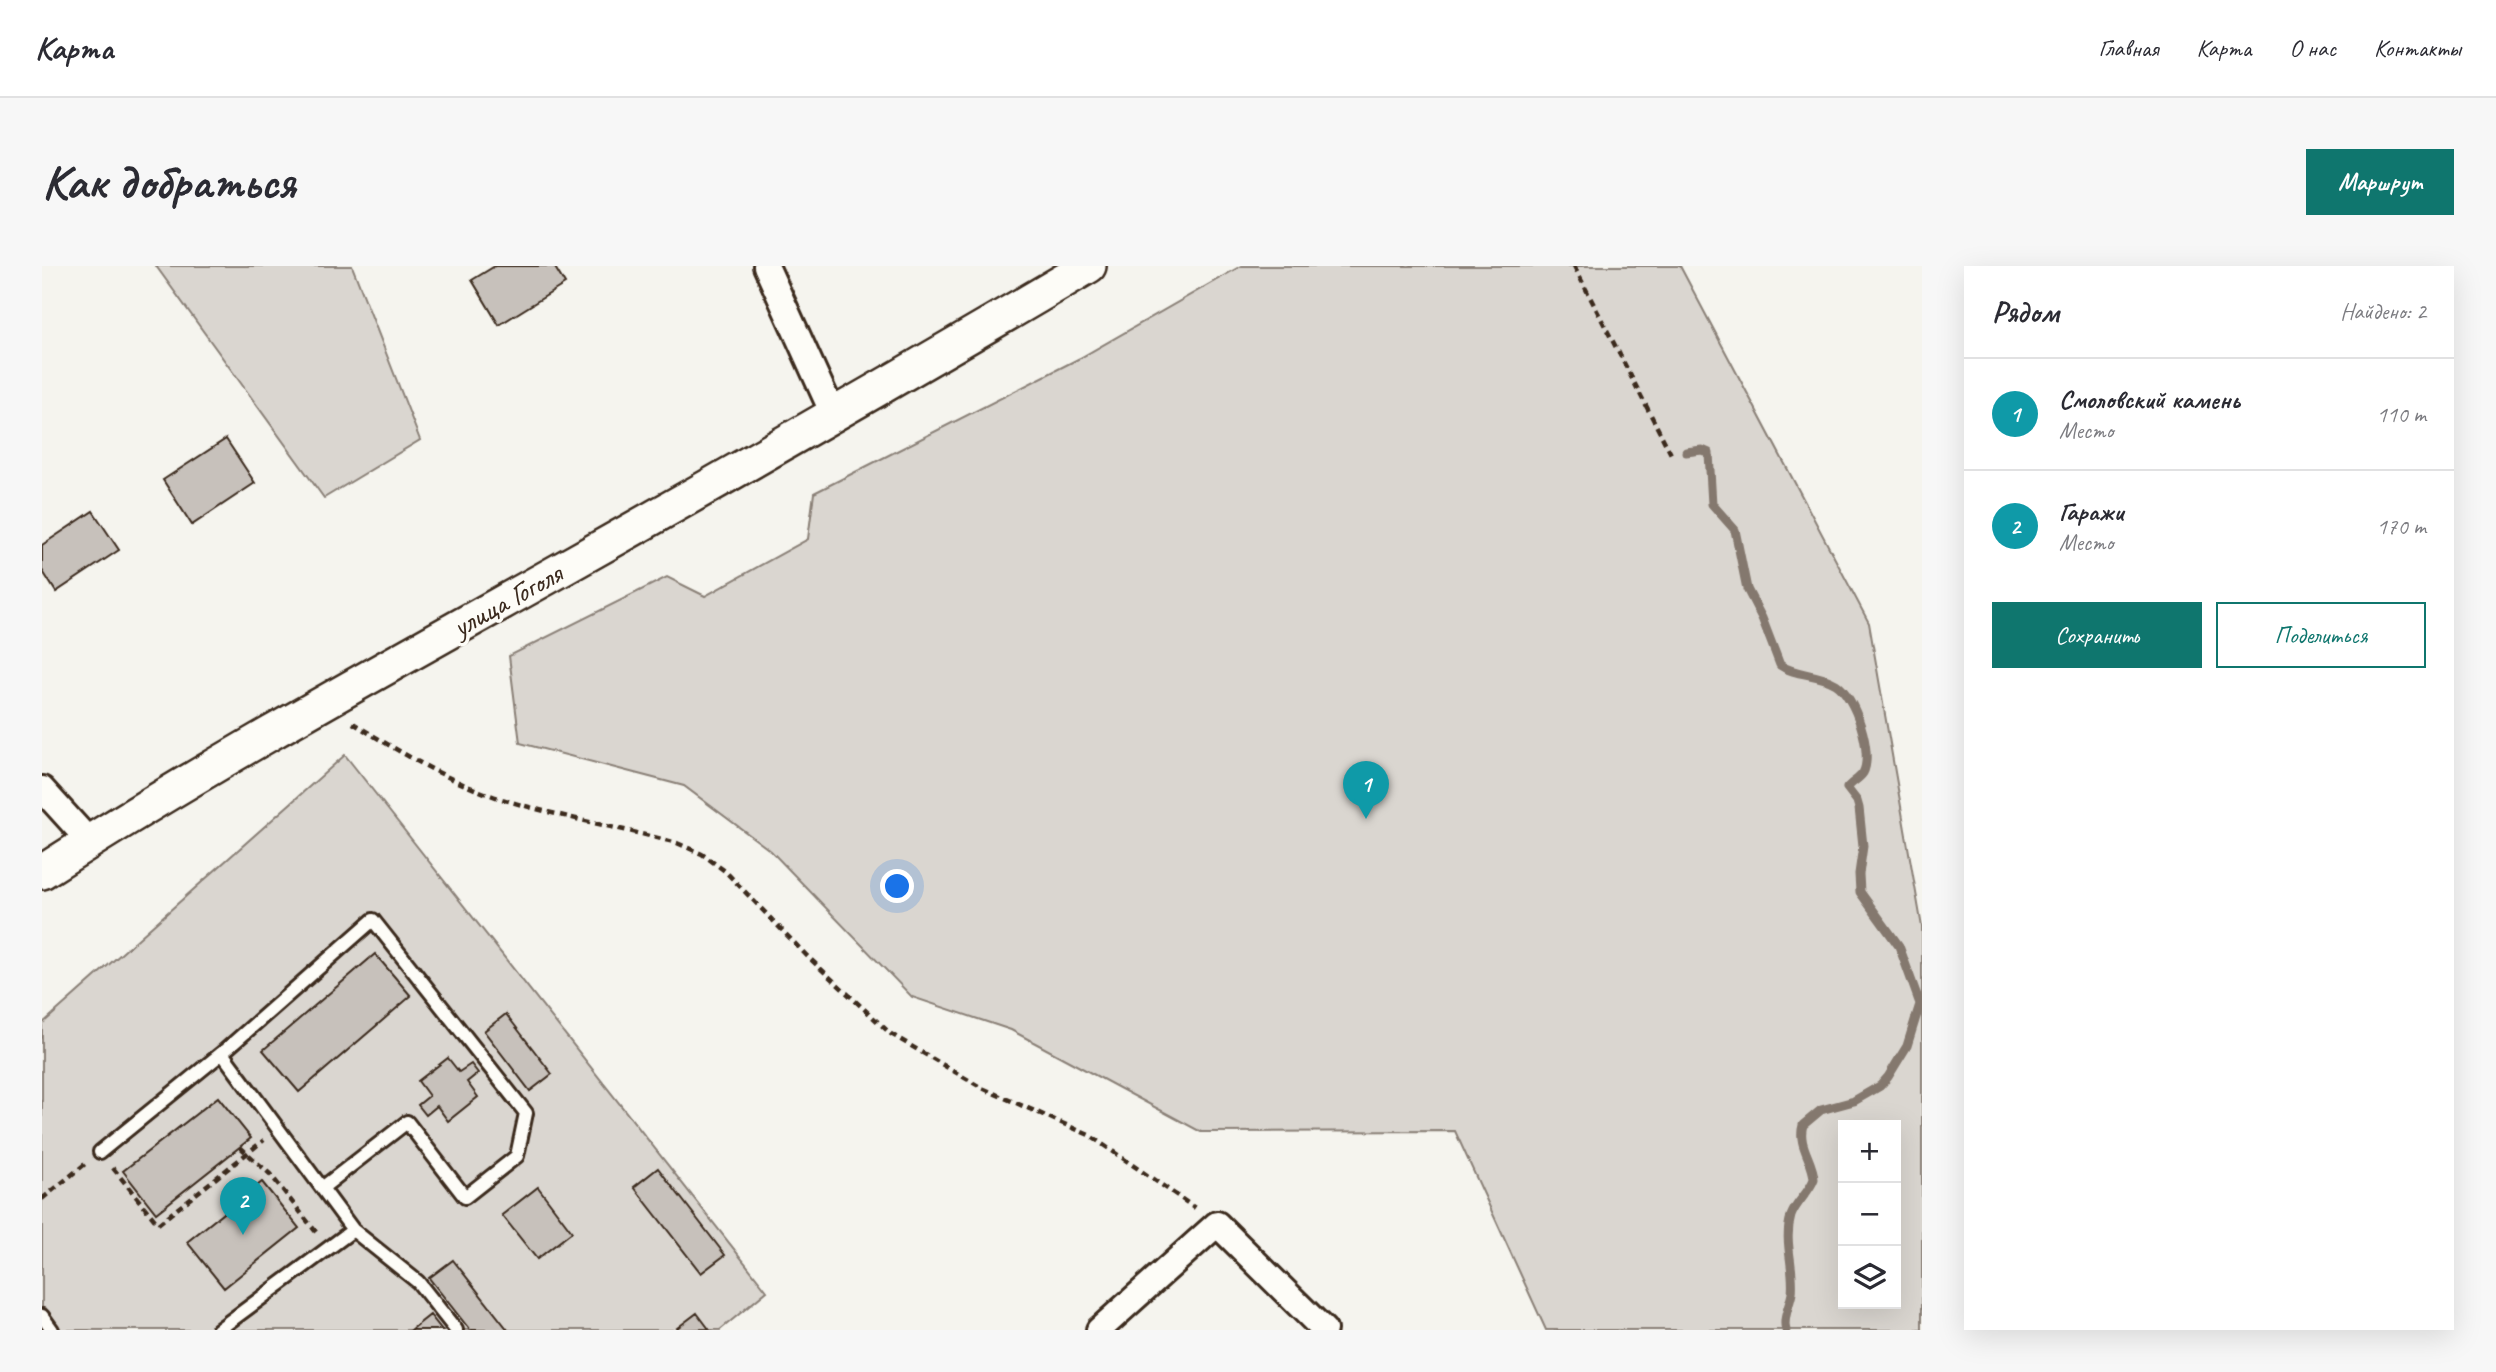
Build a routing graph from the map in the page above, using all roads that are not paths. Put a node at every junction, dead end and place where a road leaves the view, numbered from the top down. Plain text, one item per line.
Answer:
1 (766, 266) edge
2 (1089, 266) edge
3 (834, 416) junction
4 (42, 789) edge
5 (90, 842) junction
6 (42, 873) edge
7 (222, 1053) junction
8 (100, 1152) road end
9 (322, 1188) junction
10 (353, 1230) junction
11 (42, 1316) edge
12 (52, 1330) edge
13 (218, 1330) edge
14 (456, 1330) edge
15 (1099, 1330) edge
16 (1324, 1330) edge

1 - 3 street
2 - 3 main road, улица Гоголя
3 - 5 main road, улица Гоголя
4 - 5 street
5 - 6 main road, улица Гоголя
7 - 8 lane
7 - 9 lane
7 - 9 lane
9 - 10 lane
10 - 13 lane
10 - 14 lane
11 - 12 lane
15 - 16 street

